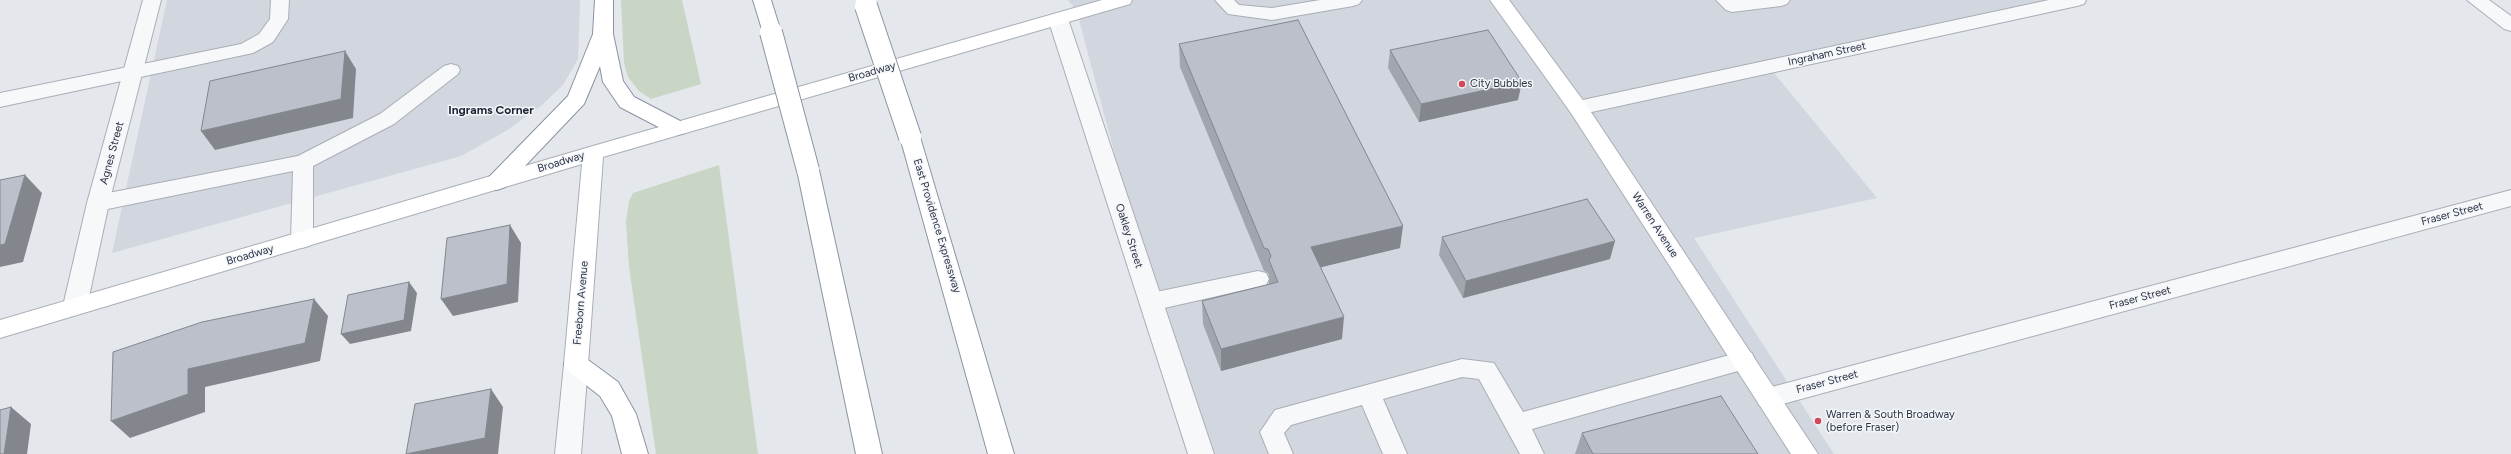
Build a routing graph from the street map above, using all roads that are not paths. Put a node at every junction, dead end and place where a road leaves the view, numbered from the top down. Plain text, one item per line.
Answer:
1 (152, 0) edge
2 (280, 0) edge
3 (604, 0) edge
4 (762, 0) edge
5 (1123, 0) edge
6 (1224, 0) edge
7 (1353, 0) edge
8 (1499, 0) edge
9 (1726, 0) edge
10 (1780, 0) edge
11 (2077, 0) edge
12 (2476, 0) edge
13 (865, 3) edge
14 (1058, 19) junction
15 (2511, 25) edge
16 (603, 34) junction
17 (451, 70) dead end
18 (134, 73) junction
19 (0, 100) edge
20 (1578, 108) junction
21 (677, 128) junction
22 (594, 152) junction
23 (303, 162) junction
24 (497, 182) junction
25 (2511, 198) edge
26 (98, 203) junction
27 (302, 240) junction
28 (1258, 279) dead end
29 (1151, 302) junction
30 (75, 306) junction
31 (0, 329) edge
32 (1744, 360) junction
33 (576, 364) junction
34 (1369, 394) junction
35 (1768, 398) junction
36 (1516, 423) junction
37 (568, 454) edge
38 (635, 454) edge
39 (869, 454) edge
40 (1001, 454) edge
41 (1201, 454) edge
42 (1281, 454) edge
43 (1395, 454) edge
44 (1532, 454) edge
45 (1806, 454) edge

1 - 18 street, Agnes Street
2 - 18 lane
3 - 16 main road
4 - 39 main road, bridge
5 - 14 main road, Broadway
6 - 7 lane
8 - 20 main road, Warren Avenue
9 - 10 lane
11 - 20 street, Ingraham Street
12 - 15 street
13 - 40 main road, East Providence Expressway, bridge
14 - 21 main road, Broadway
14 - 29 street, Oakley Street
16 - 21 main road
16 - 24 main road
17 - 23 lane
18 - 19 lane
18 - 26 street, Agnes Street
20 - 32 main road, Warren Avenue
21 - 22 main road, Broadway
22 - 24 main road, Broadway
22 - 33 main road, Freeborn Avenue
23 - 26 lane
23 - 27 lane
24 - 27 main road, Broadway
25 - 35 street, Fraser Street
26 - 30 street, Agnes Street
27 - 30 main road, Broadway
28 - 29 lane
29 - 41 street, Oakley Street
30 - 31 main road, Broadway
32 - 35 main road, Warren Avenue
32 - 36 lane
33 - 37 street, Freeborn Avenue
33 - 38 main road
34 - 36 lane
34 - 42 lane
34 - 43 lane
35 - 45 main road, Warren Avenue
36 - 44 lane

